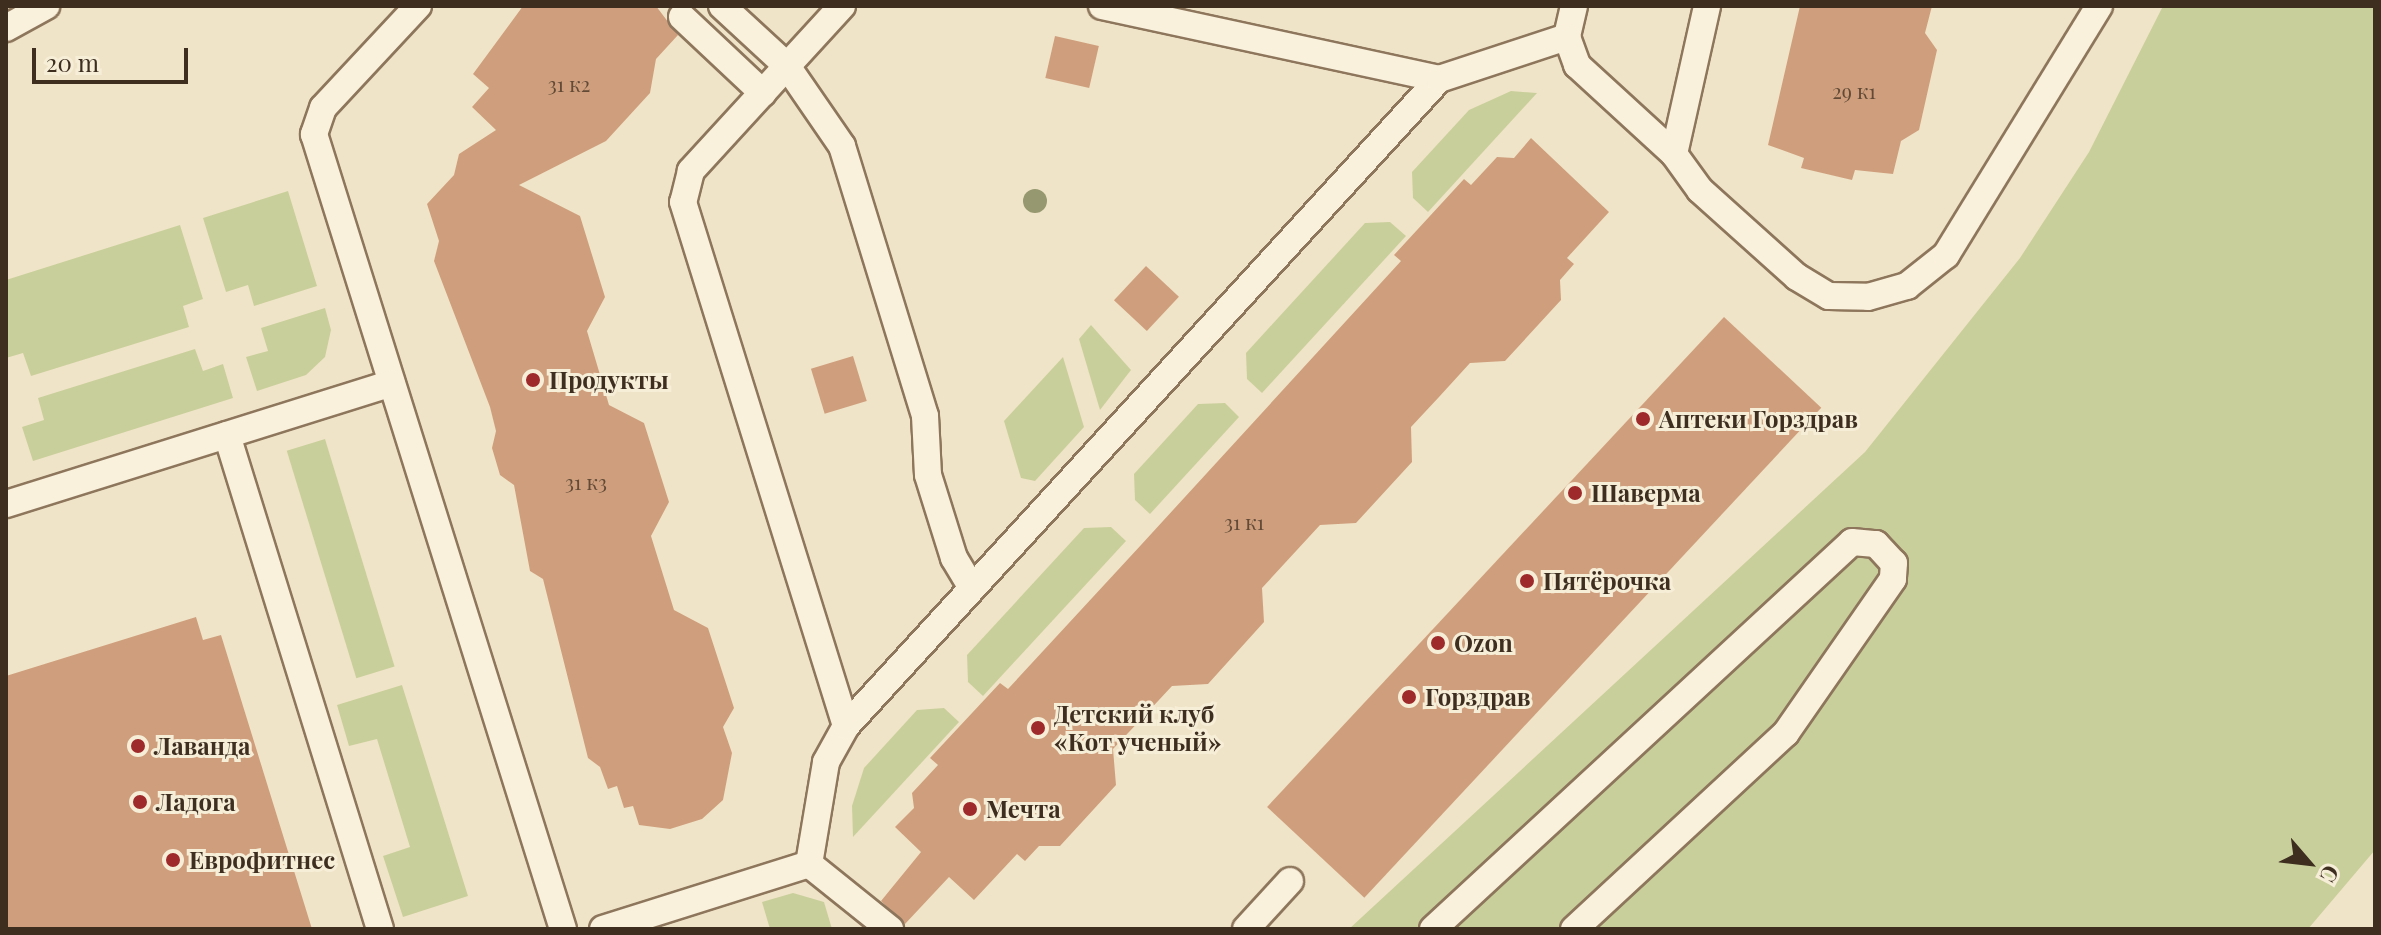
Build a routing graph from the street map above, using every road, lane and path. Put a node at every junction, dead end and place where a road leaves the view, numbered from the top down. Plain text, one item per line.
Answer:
1 (46, 6) edge
2 (418, 6) edge
3 (722, 6) edge
4 (842, 6) edge
5 (1102, 6) edge
6 (1574, 6) edge
7 (1707, 6) edge
8 (2099, 6) edge
9 (682, 17) dead end
10 (6, 28) edge
11 (1567, 37) junction
12 (787, 66) junction
13 (1439, 79) junction
14 (763, 93) junction
15 (1674, 154) junction
16 (391, 383) junction
17 (227, 435) junction
18 (6, 504) edge
19 (972, 588) junction
20 (846, 726) junction
21 (809, 864) junction
22 (1290, 881) dead end
23 (380, 929) edge
24 (563, 929) edge
25 (603, 929) edge
26 (890, 929) edge
27 (1246, 929) edge
28 (1433, 929) edge
29 (1574, 929) edge

1 - 10 lane
2 - 16 lane
3 - 12 lane
4 - 12 lane
5 - 13 lane
6 - 11 lane
7 - 15 lane
8 - 15 lane
9 - 14 lane
11 - 13 lane
11 - 15 lane
12 - 14 lane
12 - 19 lane
13 - 19 lane
14 - 20 lane
16 - 17 lane
16 - 24 lane
17 - 18 lane
17 - 23 lane
19 - 20 lane
20 - 21 lane
21 - 25 lane
21 - 26 lane
22 - 27 lane
28 - 29 lane

